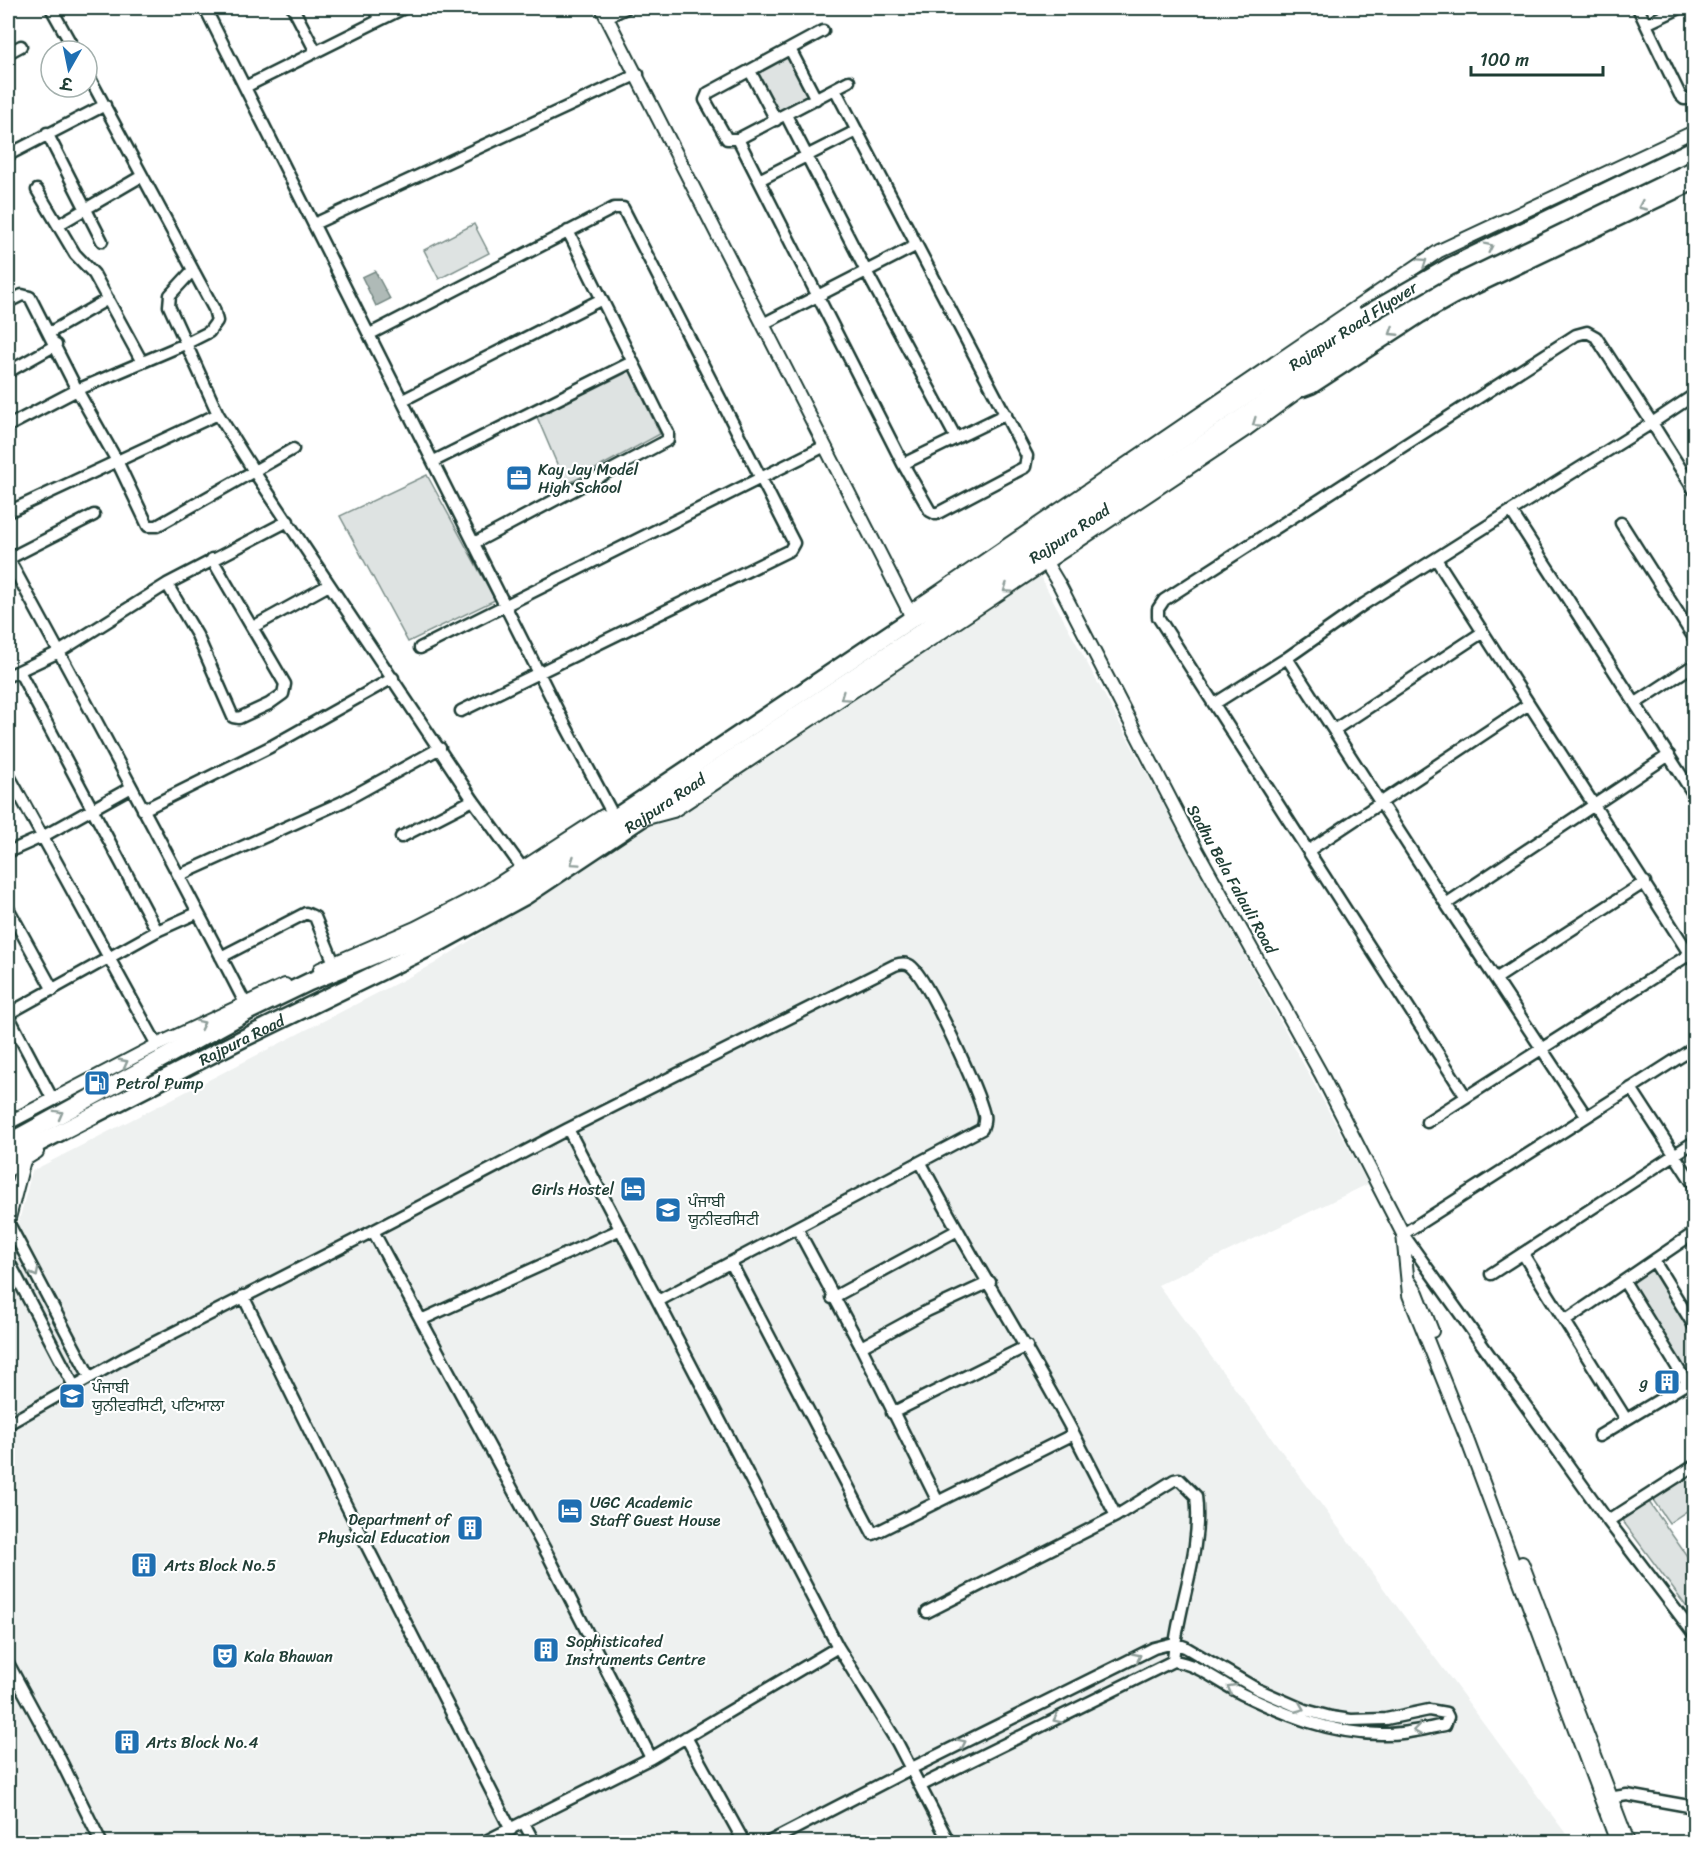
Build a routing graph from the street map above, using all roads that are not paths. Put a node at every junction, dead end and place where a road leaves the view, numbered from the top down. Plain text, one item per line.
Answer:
1 (51, 8) edge
2 (205, 8) edge
3 (293, 8) edge
4 (374, 8) edge
5 (404, 8) edge
6 (626, 8) edge
7 (1638, 8) edge
8 (1680, 8) edge
9 (604, 12) edge
10 (380, 20) junction
11 (1646, 24) junction
12 (824, 32) dead end
13 (68, 39) edge
14 (21, 46) dead end
15 (790, 49) junction
16 (316, 52) junction
17 (8, 53) edge
18 (750, 71) junction
19 (638, 74) junction
20 (849, 81) dead end
21 (245, 87) junction
22 (835, 89) junction
23 (99, 94) edge
24 (816, 99) junction
25 (1695, 99) edge
26 (105, 105) junction
27 (781, 117) junction
28 (856, 131) junction
29 (47, 134) junction
30 (738, 139) junction
31 (1692, 143) edge
32 (8, 155) edge
33 (807, 156) junction
34 (1695, 167) edge
35 (142, 176) junction
36 (759, 180) junction
37 (1695, 181) edge
38 (37, 190) dead end
39 (85, 210) junction
40 (314, 224) junction
41 (58, 225) junction
42 (568, 231) junction
43 (102, 241) dead end
44 (915, 246) junction
45 (193, 270) junction
46 (866, 271) junction
47 (818, 296) junction
48 (108, 299) junction
49 (602, 299) junction
50 (8, 302) edge
51 (1367, 322) junction
52 (763, 324) junction
53 (49, 333) junction
54 (370, 334) junction
55 (185, 344) junction
56 (56, 345) junction
57 (142, 362) junction
58 (632, 362) junction
59 (8, 372) edge
60 (1295, 387) junction
61 (77, 390) junction
62 (1695, 395) edge
63 (403, 400) junction
64 (218, 414) junction
65 (1005, 414) junction
66 (1652, 423) junction
67 (8, 426) edge
68 (956, 438) junction
69 (825, 446) junction
70 (293, 449) dead end
71 (117, 461) junction
72 (434, 462) junction
73 (903, 464) junction
74 (255, 473) junction
75 (761, 478) junction
76 (1695, 490) edge
77 (1511, 511) junction
78 (8, 512) edge
79 (94, 515) dead end
80 (288, 521) junction
81 (1621, 523) dead end
82 (476, 542) junction
83 (1039, 551) junction
84 (8, 558) edge
85 (212, 559) junction
86 (1436, 559) junction
87 (167, 584) junction
88 (329, 585) junction
89 (506, 604) junction
90 (914, 620) junction
91 (253, 627) junction
92 (1483, 632) junction
93 (1695, 638) edge
94 (420, 648) dead end
95 (59, 652) junction
96 (1287, 658) junction
97 (1695, 665) edge
98 (19, 670) junction
99 (539, 672) junction
100 (8, 676) edge
101 (393, 678) junction
102 (1636, 703) junction
103 (1214, 704) junction
104 (1529, 705) junction
105 (461, 711) dead end
106 (1334, 730) junction
107 (440, 748) junction
108 (1669, 755) junction
109 (8, 774) edge
110 (130, 788) junction
111 (1695, 795) edge
112 (473, 800) junction
113 (1381, 802) junction
114 (1596, 806) junction
115 (93, 808) junction
116 (143, 810) junction
117 (611, 811) junction
118 (637, 819) junction
119 (42, 837) junction
120 (401, 837) dead end
121 (1308, 851) junction
122 (8, 852) edge
123 (523, 868) junction
124 (180, 875) junction
125 (1645, 882) junction
126 (1446, 904) junction
127 (8, 908) edge
128 (197, 913) junction
129 (157, 931) junction
130 (418, 932) junction
131 (221, 957) junction
132 (1692, 957) edge
133 (109, 960) junction
134 (334, 963) junction
135 (1497, 978) junction
136 (53, 990) junction
137 (245, 1003) junction
138 (8, 1015) edge
139 (157, 1045) junction
140 (1695, 1048) edge
141 (1542, 1050) junction
142 (1631, 1088) junction
143 (1466, 1097) junction
144 (53, 1100) junction
145 (1586, 1116) junction
146 (1427, 1122) dead end
147 (8, 1123) edge
148 (568, 1130) junction
149 (1695, 1142) edge
150 (8, 1143) edge
151 (1674, 1154) junction
152 (16, 1159) edge
153 (921, 1163) junction
154 (8, 1170) edge
155 (1695, 1185) edge
156 (8, 1222) edge
157 (796, 1228) junction
158 (621, 1229) junction
159 (373, 1231) junction
160 (956, 1231) junction
161 (1695, 1233) edge
162 (1403, 1234) junction
163 (1523, 1254) junction
164 (8, 1260) edge
165 (1654, 1261) junction
166 (731, 1263) junction
167 (1491, 1274) dead end
168 (1624, 1281) junction
169 (990, 1282) junction
170 (243, 1296) junction
171 (832, 1298) junction
172 (658, 1301) junction
173 (422, 1320) junction
174 (1565, 1321) junction
175 (1695, 1326) edge
176 (1027, 1346) junction
177 (861, 1347) junction
178 (90, 1377) junction
179 (1691, 1381) edge
180 (74, 1386) junction
181 (892, 1413) junction
182 (1626, 1419) junction
183 (8, 1424) edge
184 (1074, 1434) junction
185 (1599, 1436) dead end
186 (1695, 1467) edge
187 (938, 1502) junction
188 (1116, 1516) junction
189 (1608, 1521) junction
190 (927, 1612) dead end
191 (1695, 1634) edge
192 (1174, 1643) junction
193 (837, 1647) junction
194 (1173, 1661) junction
195 (8, 1663) edge
196 (686, 1737) junction
197 (651, 1758) junction
198 (910, 1768) junction
199 (920, 1786) junction
200 (1605, 1798) junction
201 (1695, 1806) edge
202 (524, 1822) junction
203 (511, 1830) junction
204 (101, 1842) edge
205 (484, 1842) edge
206 (534, 1842) edge
207 (744, 1842) edge
208 (769, 1842) edge
209 (946, 1842) edge
210 (1617, 1842) edge
211 (1628, 1842) edge

1 - 13 street
2 - 21 street
3 - 16 street
4 - 10 street
5 - 10 street
6 - 9 street
7 - 11 street
8 - 11 street
9 - 19 street
10 - 16 street
11 - 25 street
12 - 15 street
14 - 17 street
15 - 18 street
15 - 24 street
16 - 21 street
18 - 27 street
18 - 30 street
19 - 40 street
19 - 52 street
20 - 22 street
21 - 40 street
22 - 24 street
22 - 28 street
23 - 26 street
24 - 27 street
26 - 29 street
26 - 35 street
27 - 30 street
27 - 33 street
28 - 33 street
28 - 44 street
29 - 32 street
29 - 39 street
30 - 36 street
51 -> 31 main road, Rajapur Road Flyover, bridge
90 -> 31 street
33 - 36 street
33 - 46 street
34 - 51 main road, Rajapur Road Flyover
35 - 39 street
35 - 45 street
36 - 47 street
37 -> 60 main road
38 - 41 street
39 - 41 street
39 - 43 street
40 - 54 street
41 - 48 street
42 - 49 street
42 - 54 street
42 - 75 street
44 - 46 street
44 - 65 street
45 - 55 street
45 - 55 street
46 - 47 street
46 - 68 street
47 - 52 street
47 - 73 street
48 - 53 street
48 - 57 street
49 - 58 street
49 - 63 street
50 - 53 street
51 - 60 main road, Rajapur Road Flyover
51 - 83 main road, Rajapur Road Flyover
52 - 69 street
53 - 56 street
54 - 63 street
55 - 57 street
55 - 64 street
56 - 59 street
56 - 61 street
57 - 61 street
58 - 72 street
58 - 82 street
60 -> 83 main road, Rajpura Road
61 - 67 street
61 - 71 street
62 - 66 street
63 - 72 street
64 - 71 street
64 - 74 street
65 - 68 street
65 - 73 street
66 - 76 street
66 - 77 street
66 - 103 street
68 - 73 street
69 - 75 street
69 - 90 street
70 - 74 street
71 - 74 street
71 - 78 street
72 - 82 street
74 - 80 street
75 - 89 street
75 - 99 street
77 - 86 street
77 - 102 street
79 - 84 street
80 - 85 street
80 - 88 street
81 - 93 street
82 - 89 street
83 - 90 main road, Rajpura Road
83 -> 118 street
83 - 162 street, Sadhu Bela Falauli Road
84 - 95 street
85 - 87 street
85 - 91 street
86 - 92 street
86 - 96 street
87 - 91 street
87 - 95 street
88 - 91 street
88 - 101 street
89 - 94 street
89 - 99 street
90 - 117 street
90 - 118 main road, Rajpura Road
90 - 130 main road, Rajpura Road
92 - 104 street
92 - 106 street
95 - 98 street
95 - 110 street
96 - 103 street
96 - 106 street
97 - 102 street
98 - 100 street
98 - 115 street
99 - 105 street
99 - 117 street
101 - 107 street
101 - 116 street
102 - 108 street
103 - 121 street
104 - 113 street
104 - 114 street
106 - 113 street
107 - 112 street
107 - 124 street
108 - 111 street
108 - 114 street
109 - 119 street
110 - 115 street
110 - 116 street
112 - 120 street
112 - 123 street
113 - 121 street
113 - 126 street
114 - 125 street
114 - 126 street
115 - 119 street
115 - 129 street
116 - 124 street
117 - 123 street
118 -> 152 main road, Rajpura Road
119 - 122 street
119 - 133 street
121 - 143 street
123 - 130 street
124 - 128 street
125 - 132 street
125 - 135 street
126 - 135 street
127 - 136 street
128 - 129 street
128 - 131 street
129 - 133 street
130 - 134 street
150 -> 130 main road, Rajpura Road
131 - 134 street
131 - 137 street
132 - 141 street
133 - 136 street
133 - 139 street
134 - 137 street
135 - 141 street
136 - 138 street
139 -> 137 street
138 - 144 street
144 -> 139 street
140 - 142 street
141 - 143 street
141 - 145 street
142 - 145 street
142 - 151 street
143 - 146 street
144 - 147 street
145 - 162 street
148 - 153 street
148 - 158 street
148 - 159 street
149 - 151 street
151 - 155 street
151 - 163 street
152 - 154 street
152 - 156 street
153 - 157 street
153 - 160 street
156 -> 178 street
157 - 166 street
157 - 171 street
158 - 172 street
158 - 173 street
159 - 170 street
159 - 173 street
160 - 169 street
160 - 171 street
161 - 165 street
162 - 189 street
162 - 200 street, Sadhu Bela Falauli Road
163 - 167 street
163 - 174 street
164 - 180 street
165 - 168 street
165 - 175 street
166 - 172 street
166 - 187 street
168 - 174 street
168 - 179 street
169 - 176 street
169 - 177 street
170 - 178 street
170 - 203 street
171 - 177 street
172 - 193 street
173 - 197 street
174 - 182 street
176 - 181 street
176 - 184 street
177 - 181 street
178 - 180 street
179 - 182 street
180 - 183 street
181 - 187 street
182 - 185 street
184 - 187 street
184 - 188 street
186 - 189 street
188 - 190 street
188 - 192 street
189 - 191 street
192 - 194 street
192 -> 194 street
198 -> 192 street
193 - 196 street
193 - 198 street
194 -> 199 street
195 - 204 street
196 - 197 street
196 - 207 street
197 - 202 street
198 - 199 street
198 - 208 street
199 - 209 street
200 - 201 street
200 - 210 street
200 - 211 street
202 - 203 street
202 - 206 street
203 - 205 street

